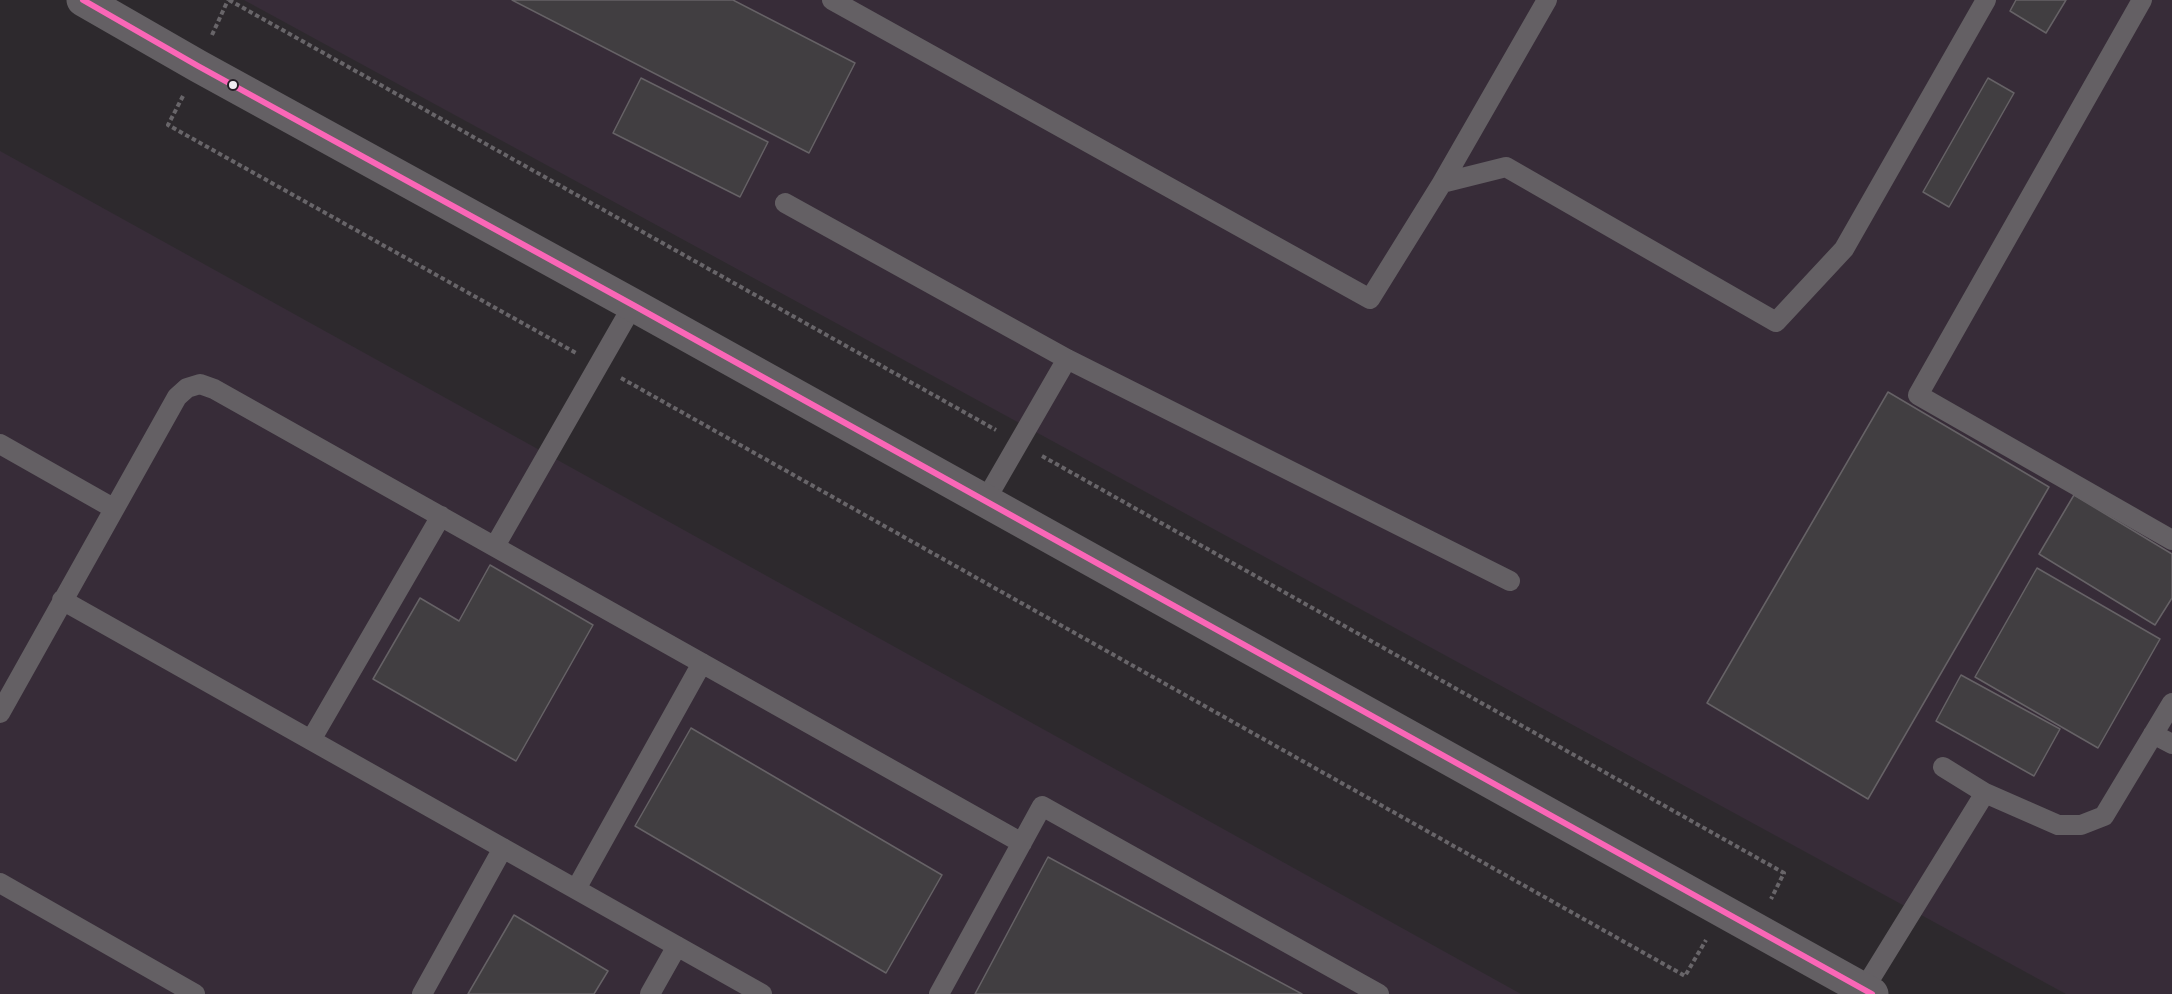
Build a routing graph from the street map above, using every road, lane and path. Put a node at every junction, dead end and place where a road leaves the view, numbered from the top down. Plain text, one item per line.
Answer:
1 (83, 0) edge
2 (832, 0) edge
3 (1547, 0) edge
4 (1986, 0) edge
5 (2142, 0) edge
6 (198, 66) junction
7 (1442, 183) junction
8 (785, 203) dead end
9 (633, 305) junction
10 (1066, 358) junction
11 (598, 365) junction
12 (0, 444) edge
13 (985, 501) junction
14 (113, 508) junction
15 (441, 516) junction
16 (2172, 540) edge
17 (495, 546) junction
18 (1510, 581) dead end
19 (62, 600) junction
20 (702, 663) junction
21 (2172, 703) edge
22 (0, 713) edge
23 (2153, 734) junction
24 (311, 740) junction
25 (2172, 744) edge
26 (1943, 767) dead end
27 (1985, 793) junction
28 (1022, 843) junction
29 (503, 848) junction
30 (0, 883) edge
31 (576, 889) junction
32 (1722, 911) junction
33 (677, 946) junction
34 (1868, 992) edge
35 (195, 994) edge
36 (422, 994) edge
37 (650, 994) edge
38 (762, 994) edge
39 (939, 994) edge
40 (1379, 994) edge

1 - 6 street
2 - 7 lane
3 - 7 lane
4 - 7 lane
5 - 16 lane
6 - 9 street
6 - 11 path
8 - 10 lane
9 - 11 lane
9 - 13 street
10 - 13 lane
10 - 18 lane
11 - 17 lane
11 - 32 path
12 - 14 lane
13 - 32 street
14 - 15 lane
14 - 19 lane
15 - 17 lane
15 - 24 lane
17 - 20 lane
19 - 22 lane
19 - 24 lane
20 - 28 lane
20 - 31 lane
21 - 23 lane
23 - 25 lane
23 - 27 lane
24 - 29 lane
26 - 27 lane
27 - 34 lane
28 - 39 lane
28 - 40 lane
29 - 31 lane
29 - 36 lane
30 - 35 lane
31 - 33 lane
32 - 34 street
33 - 37 lane
33 - 38 lane

